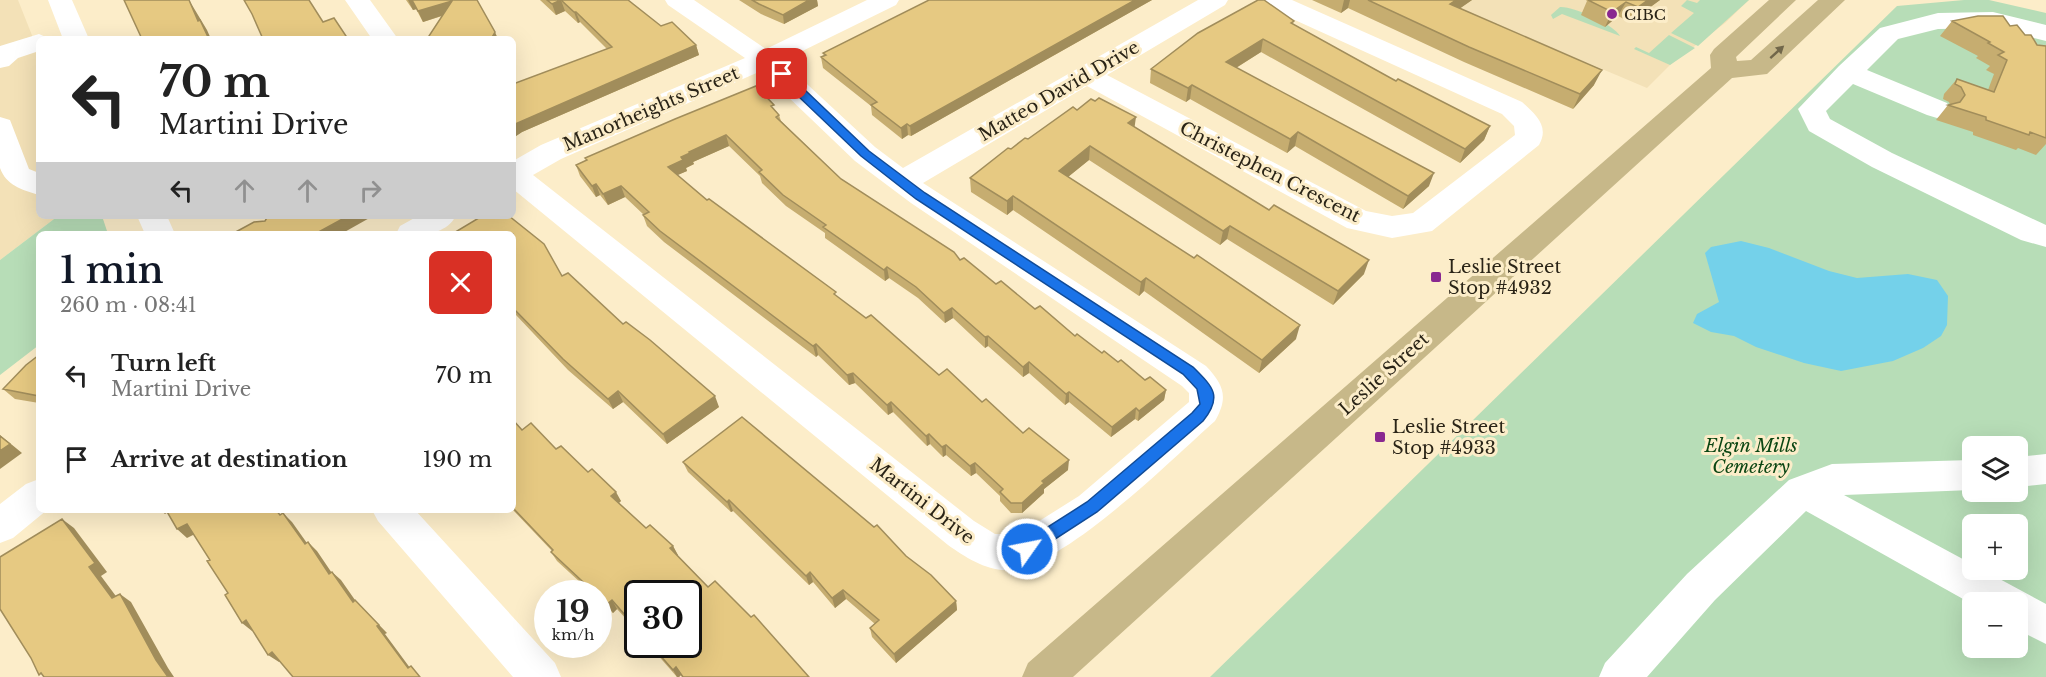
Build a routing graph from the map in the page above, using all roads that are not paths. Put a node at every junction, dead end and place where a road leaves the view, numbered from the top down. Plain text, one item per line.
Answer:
1 (60, 0) edge
2 (357, 0) edge
3 (677, 0) edge
4 (887, 0) edge
5 (1216, 0) edge
6 (1271, 0) edge
7 (1833, 0) edge
8 (1781, 1) edge
9 (2046, 33) edge
10 (75, 35) edge
11 (383, 36) edge
12 (36, 43) edge
13 (0, 60) edge
14 (764, 60) junction
15 (1725, 70) junction
16 (1848, 72) junction
17 (1087, 75) junction
18 (1937, 109) dead end
19 (0, 126) edge
20 (516, 172) edge
21 (516, 176) edge
22 (902, 182) junction
23 (36, 184) edge
24 (436, 219) edge
25 (416, 231) edge
26 (2046, 236) edge
27 (2046, 469) edge
28 (2028, 471) edge
29 (1962, 475) edge
30 (1802, 491) junction
31 (36, 497) edge
32 (394, 513) edge
33 (0, 526) edge
34 (1987, 592) edge
35 (2028, 615) edge
36 (2046, 625) edge
37 (540, 677) edge
38 (1043, 677) edge
39 (1620, 677) edge

1 - 10 street
2 - 11 street
3 - 14 street, Martini Drive
4 - 14 street, Manorheights Street
5 - 17 street, Matteo David Drive
6 - 17 street, Christephen Crescent
15 -> 7 main road
8 - 15 main road, Leslie Street
9 - 16 street
12 - 13 street
14 - 20 street, Manorheights Street
14 - 22 street, Martini Drive
15 - 38 main road, Leslie Street
16 - 18 street
16 - 26 street
17 - 22 street, Matteo David Drive
19 - 23 street
21 - 22 street, Martini Drive
24 - 25 street
27 - 28 street
29 - 30 street
30 - 34 street
30 - 39 street
31 - 33 street
32 - 37 street
35 - 36 street

